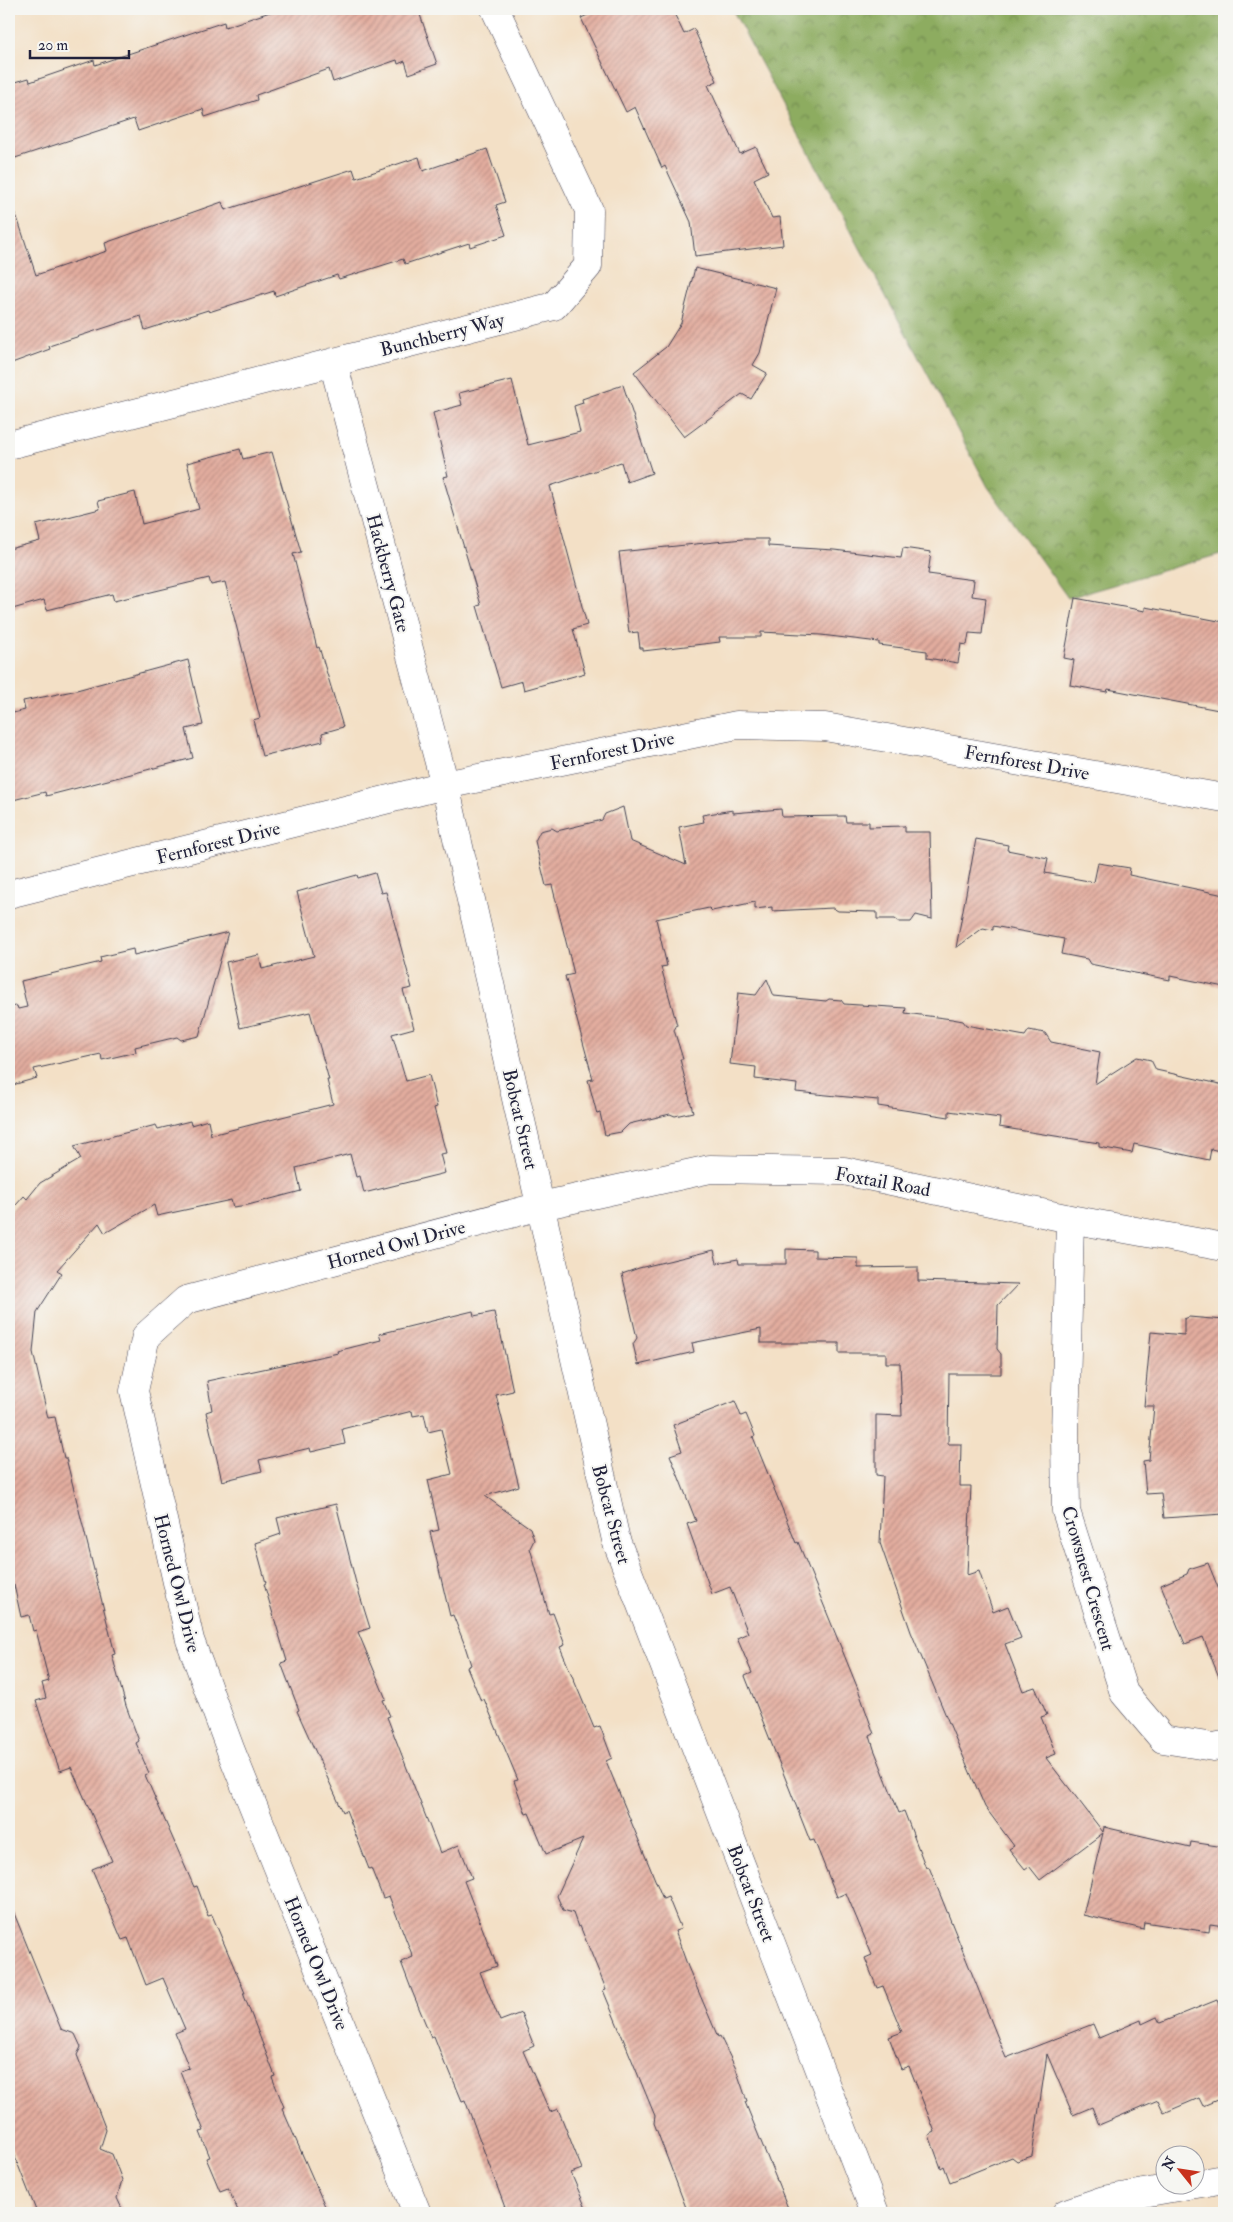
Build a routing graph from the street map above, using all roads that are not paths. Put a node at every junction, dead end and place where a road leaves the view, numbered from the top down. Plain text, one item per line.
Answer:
1 (495, 9) edge
2 (332, 362) junction
3 (9, 445) edge
4 (445, 785) junction
5 (1224, 798) edge
6 (9, 894) edge
7 (540, 1206) junction
8 (1070, 1219) junction
9 (1224, 1247) edge
10 (1224, 1745) edge
11 (1224, 2179) edge
12 (1206, 2182) edge
13 (1156, 2191) edge
14 (417, 2213) edge
15 (875, 2213) edge
16 (1066, 2213) edge

1 - 2 street, Bunchberry Way
2 - 3 street, Bunchberry Way
2 - 4 street, Hackberry Gate
4 - 5 street, Fernforest Drive
4 - 6 street, Fernforest Drive
4 - 7 street, Bobcat Street
7 - 8 street, Foxtail Road
7 - 14 street, Horned Owl Drive
7 - 15 street, Bobcat Street
8 - 9 street, Foxtail Road
8 - 10 street, Crowsnest Crescent
11 - 12 street
13 - 16 street

